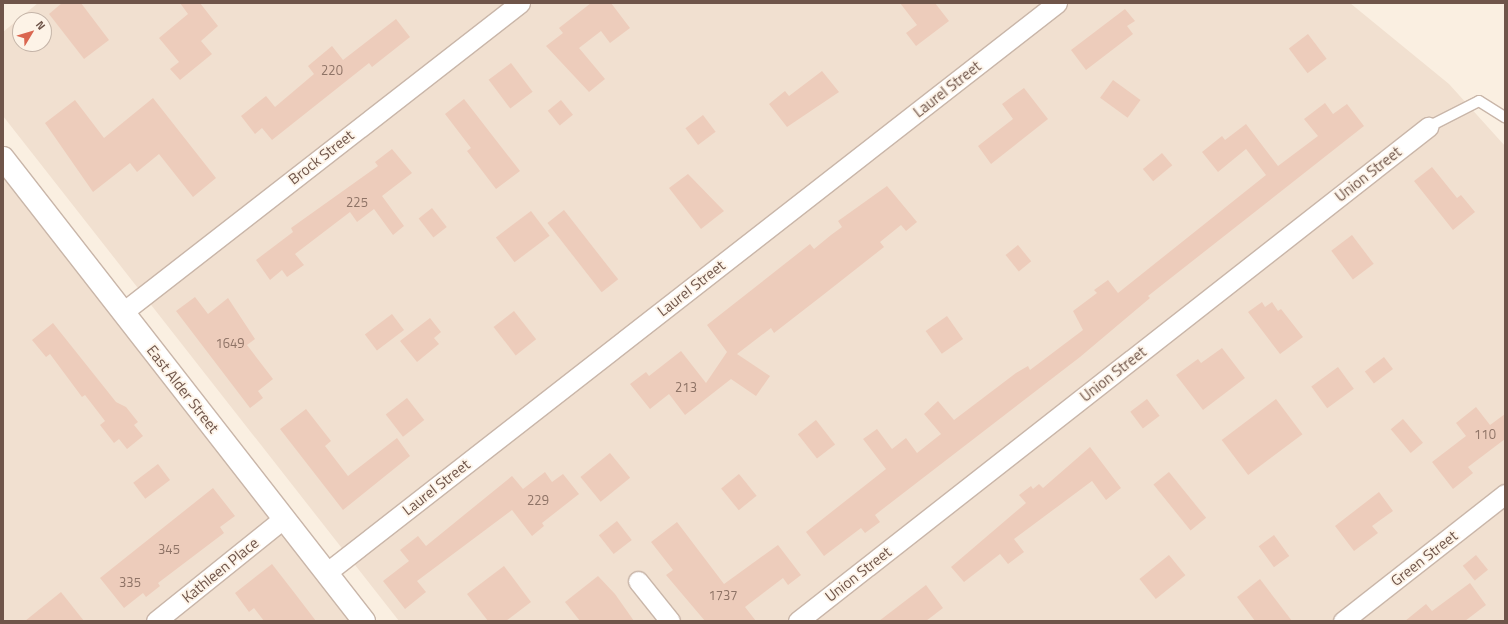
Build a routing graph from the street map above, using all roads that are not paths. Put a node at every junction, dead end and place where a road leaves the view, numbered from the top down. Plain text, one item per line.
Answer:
1 (520, 3) edge
2 (1057, 3) edge
3 (1505, 117) edge
4 (1428, 127) joint
5 (3, 158) edge
6 (123, 312) junction
7 (1505, 494) edge
8 (284, 518) junction
9 (326, 573) junction
10 (638, 581) dead end
11 (156, 621) edge
12 (364, 621) edge
13 (670, 621) edge
14 (798, 621) edge
15 (1343, 621) edge

1 - 6 street, Brock Street
2 - 9 street, Laurel Street
3 - 4 lane
4 - 14 street, Union Street
5 - 6 main road, East Alder Street
6 - 8 main road, East Alder Street
7 - 15 street, Green Street
8 - 9 main road, East Alder Street
8 - 11 street, Kathleen Place
9 - 12 main road, East Alder Street
10 - 13 street

